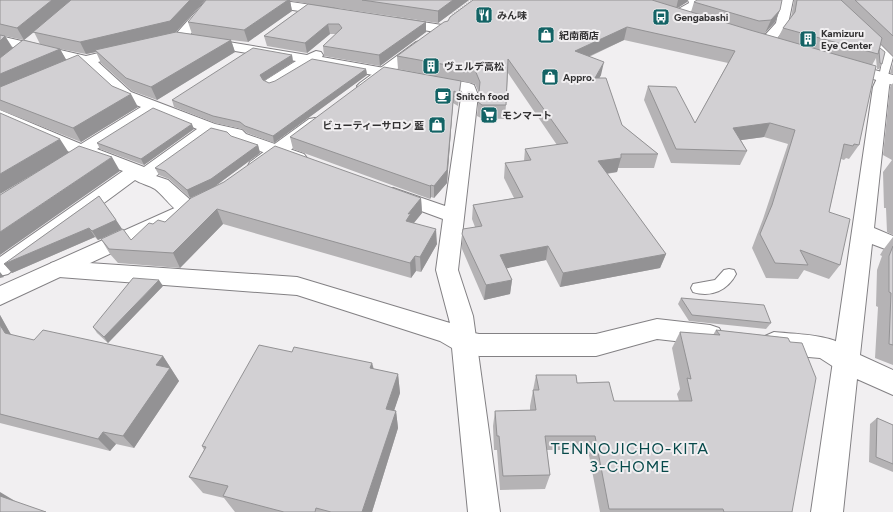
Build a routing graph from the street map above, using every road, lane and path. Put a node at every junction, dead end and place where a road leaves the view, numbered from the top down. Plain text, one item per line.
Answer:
1 (212, 0) edge
2 (252, 0) edge
3 (694, 0) edge
4 (787, 0) edge
5 (307, 8) junction
6 (341, 10) edge
7 (664, 11) edge
8 (677, 15) junction
9 (387, 20) edge
10 (692, 20) edge
11 (289, 22) edge
12 (735, 34) edge
13 (865, 35) edge
14 (39, 36) edge
15 (180, 38) junction
16 (750, 38) junction
17 (0, 40) edge
18 (264, 40) edge
19 (165, 42) edge
20 (329, 43) edge
21 (143, 47) edge
22 (780, 47) edge
23 (252, 49) junction
24 (22, 51) junction
25 (238, 58) edge
26 (311, 59) junction
27 (88, 61) junction
28 (832, 62) edge
29 (384, 73) junction
30 (46, 77) edge
31 (888, 78) edge
32 (271, 83) edge
33 (353, 96) edge
34 (172, 100) edge
35 (156, 107) junction
36 (328, 114) edge
37 (0, 115) edge
38 (210, 128) junction
39 (278, 151) junction
40 (83, 152) junction
41 (65, 164) edge
42 (317, 166) edge
43 (140, 173) junction
44 (241, 178) edge
45 (376, 188) edge
46 (209, 199) edge
47 (188, 209) junction
48 (453, 214) junction
49 (862, 231) junction
50 (893, 244) edge
51 (0, 268) edge
52 (58, 269) junction
53 (729, 274) dead end
54 (0, 275) edge
55 (28, 282) junction
56 (698, 288) dead end
57 (0, 296) edge
58 (464, 342) junction
59 (846, 361) junction
60 (893, 383) edge
61 (486, 511) edge
62 (827, 512) edge

1 - 15 main road
2 - 5 main road
3 - 8 main road
4 - 16 main road
5 - 6 main road
5 - 11 main road
7 - 8 main road
8 - 10 main road
9 - 29 main road
12 - 16 main road
13 - 31 lane
14 - 24 main road
15 - 19 main road
15 - 23 main road
16 - 22 main road
17 - 24 main road
18 - 23 main road
20 - 26 main road
21 - 27 main road
23 - 25 main road
23 - 26 main road
24 - 27 main road
26 - 29 main road
26 - 32 main road
27 - 30 main road
27 - 35 main road
28 - 31 main road
29 - 33 main road
29 - 48 main road
31 - 49 main road
34 - 35 main road
35 - 38 main road
35 - 40 main road
36 - 39 main road
37 - 40 main road
38 - 39 main road
38 - 43 main road
39 - 42 main road
39 - 44 main road
40 - 41 main road
40 - 43 main road
43 - 47 main road
43 - 51 main road
45 - 48 main road
46 - 47 main road
47 - 52 main road
48 - 58 main road
49 - 50 main road
49 - 59 main road
52 - 55 main road
52 - 58 main road
53 - 56 lane
54 - 55 main road
55 - 57 main road
58 - 59 main road
58 - 61 main road
59 - 60 main road
59 - 62 main road

